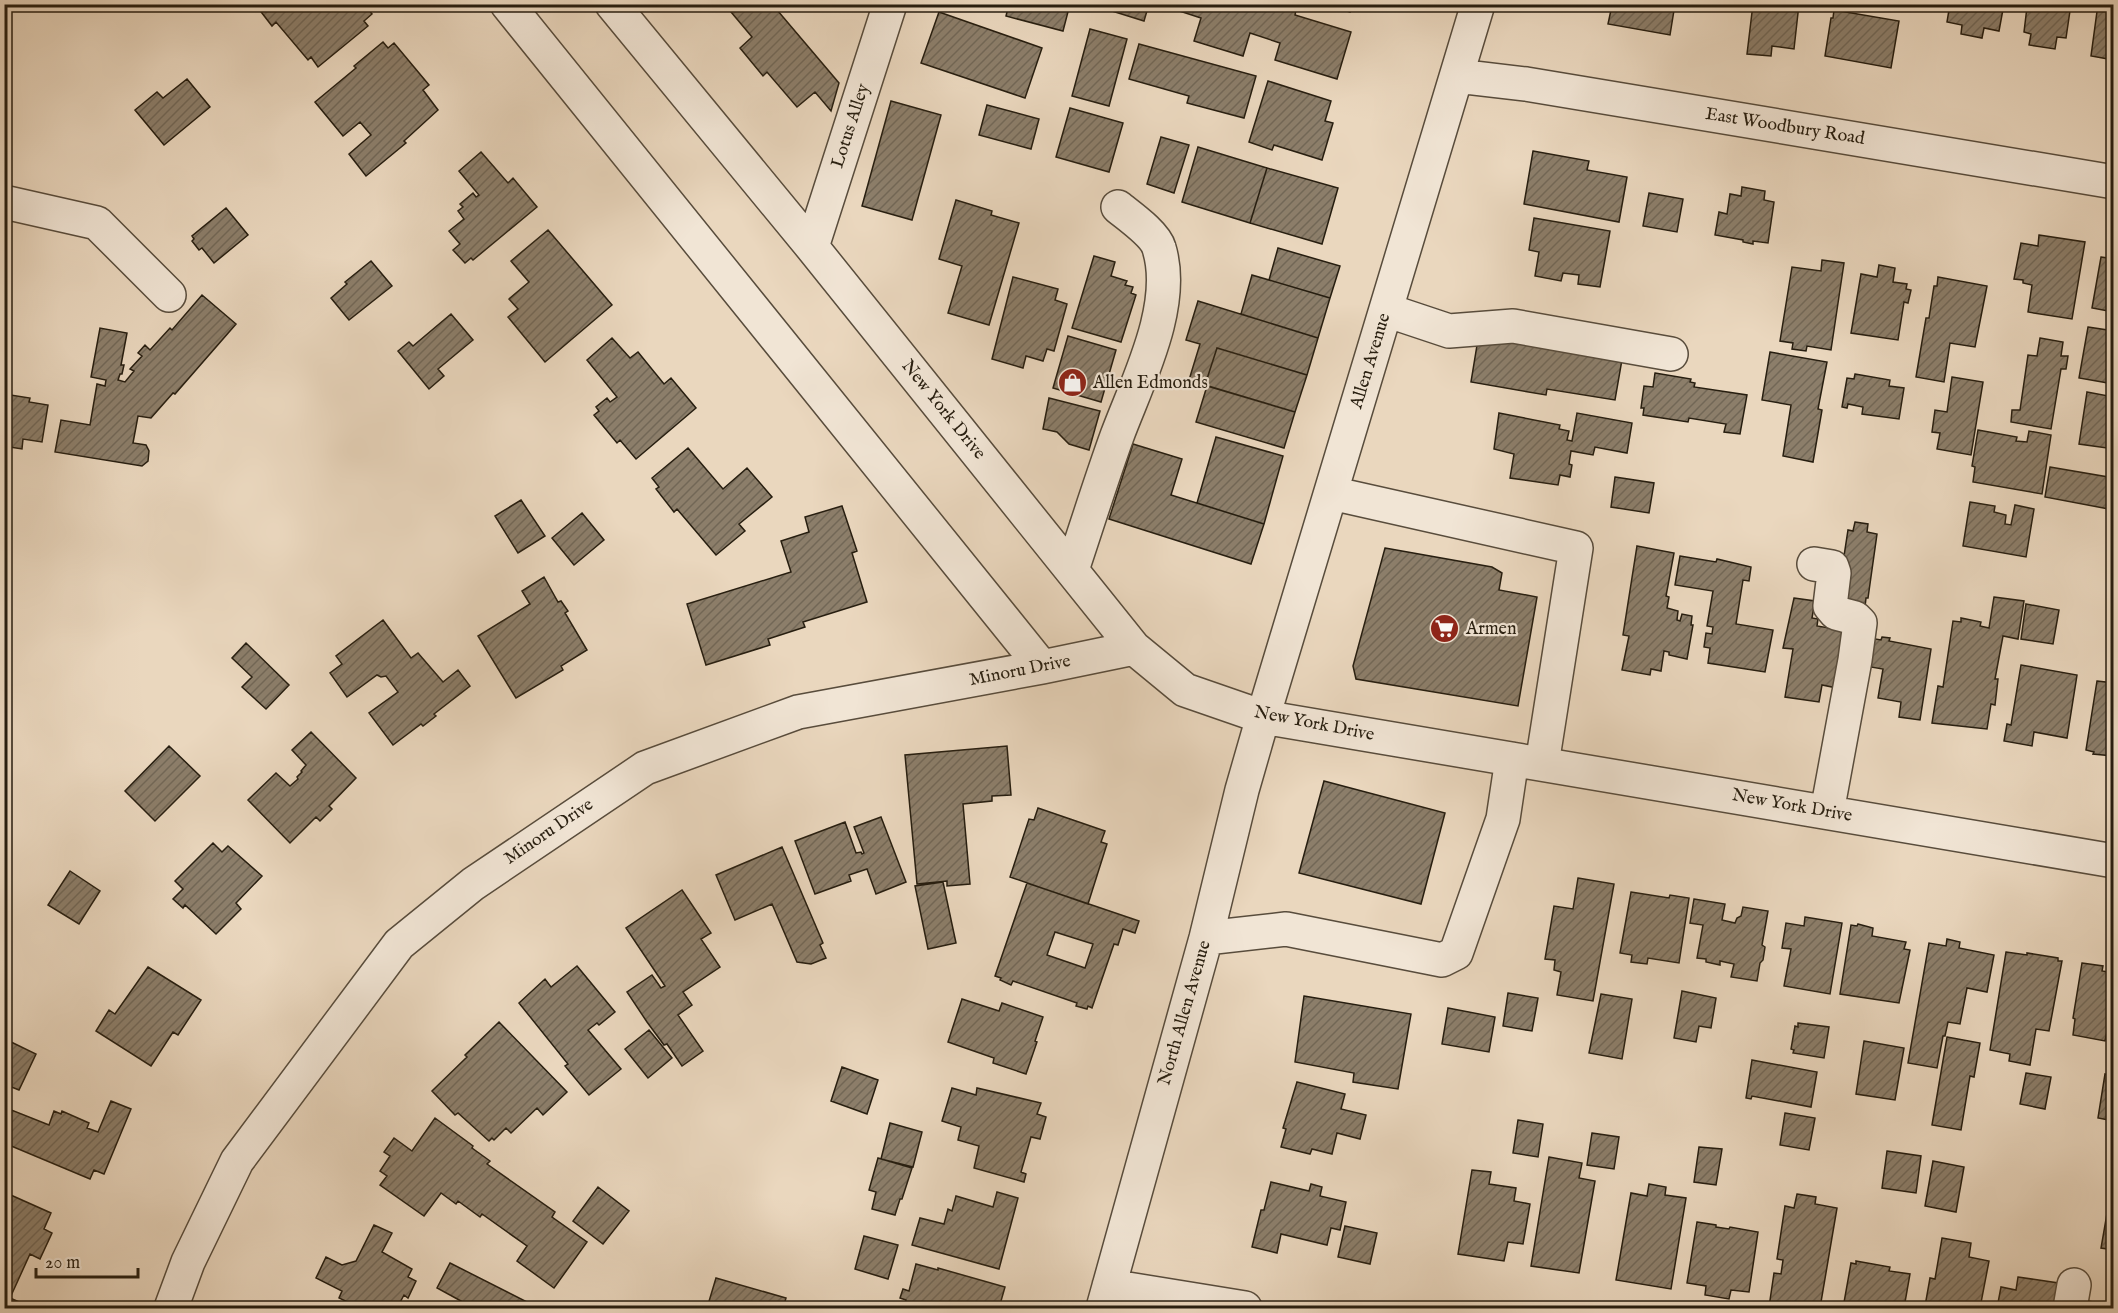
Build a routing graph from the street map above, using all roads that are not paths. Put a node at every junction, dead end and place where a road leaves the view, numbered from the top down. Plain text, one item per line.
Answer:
1 (507, 4) edge
2 (612, 4) edge
3 (890, 4) edge
4 (1478, 4) edge
5 (639, 18) edge
6 (1456, 76) junction
7 (2114, 182) edge
8 (4, 202) edge
9 (1118, 207) dead end
10 (812, 247) junction
11 (169, 295) dead end
12 (1386, 310) junction
13 (1671, 354) dead end
14 (1331, 493) junction
15 (1814, 564) dead end
16 (1072, 570) junction
17 (1134, 648) junction
18 (1042, 667) junction
19 (1263, 717) junction
20 (1527, 762) junction
21 (1827, 812) junction
22 (2114, 861) edge
23 (1206, 938) junction
24 (1106, 1297) edge
25 (171, 1308) edge
26 (1245, 1308) edge

1 - 18 street
2 - 5 street, New York Drive
3 - 10 street, Lotus Alley
4 - 6 street, Allen Avenue
5 - 10 street, New York Drive
6 - 7 street, East Woodbury Road
6 - 12 street, Allen Avenue
8 - 11 street
9 - 16 street
10 - 16 street, New York Drive
12 - 13 street
12 - 14 street, Allen Avenue
14 - 19 street, Allen Avenue
14 - 20 street
15 - 21 street
16 - 17 street, New York Drive
17 - 18 street, Minoru Drive
17 - 19 street, New York Drive
18 - 25 street, Minoru Drive
19 - 20 street, New York Drive
19 - 23 street, North Allen Avenue
20 - 21 street, New York Drive
20 - 23 street
21 - 22 street, New York Drive
23 - 24 street, North Allen Avenue
24 - 26 street

